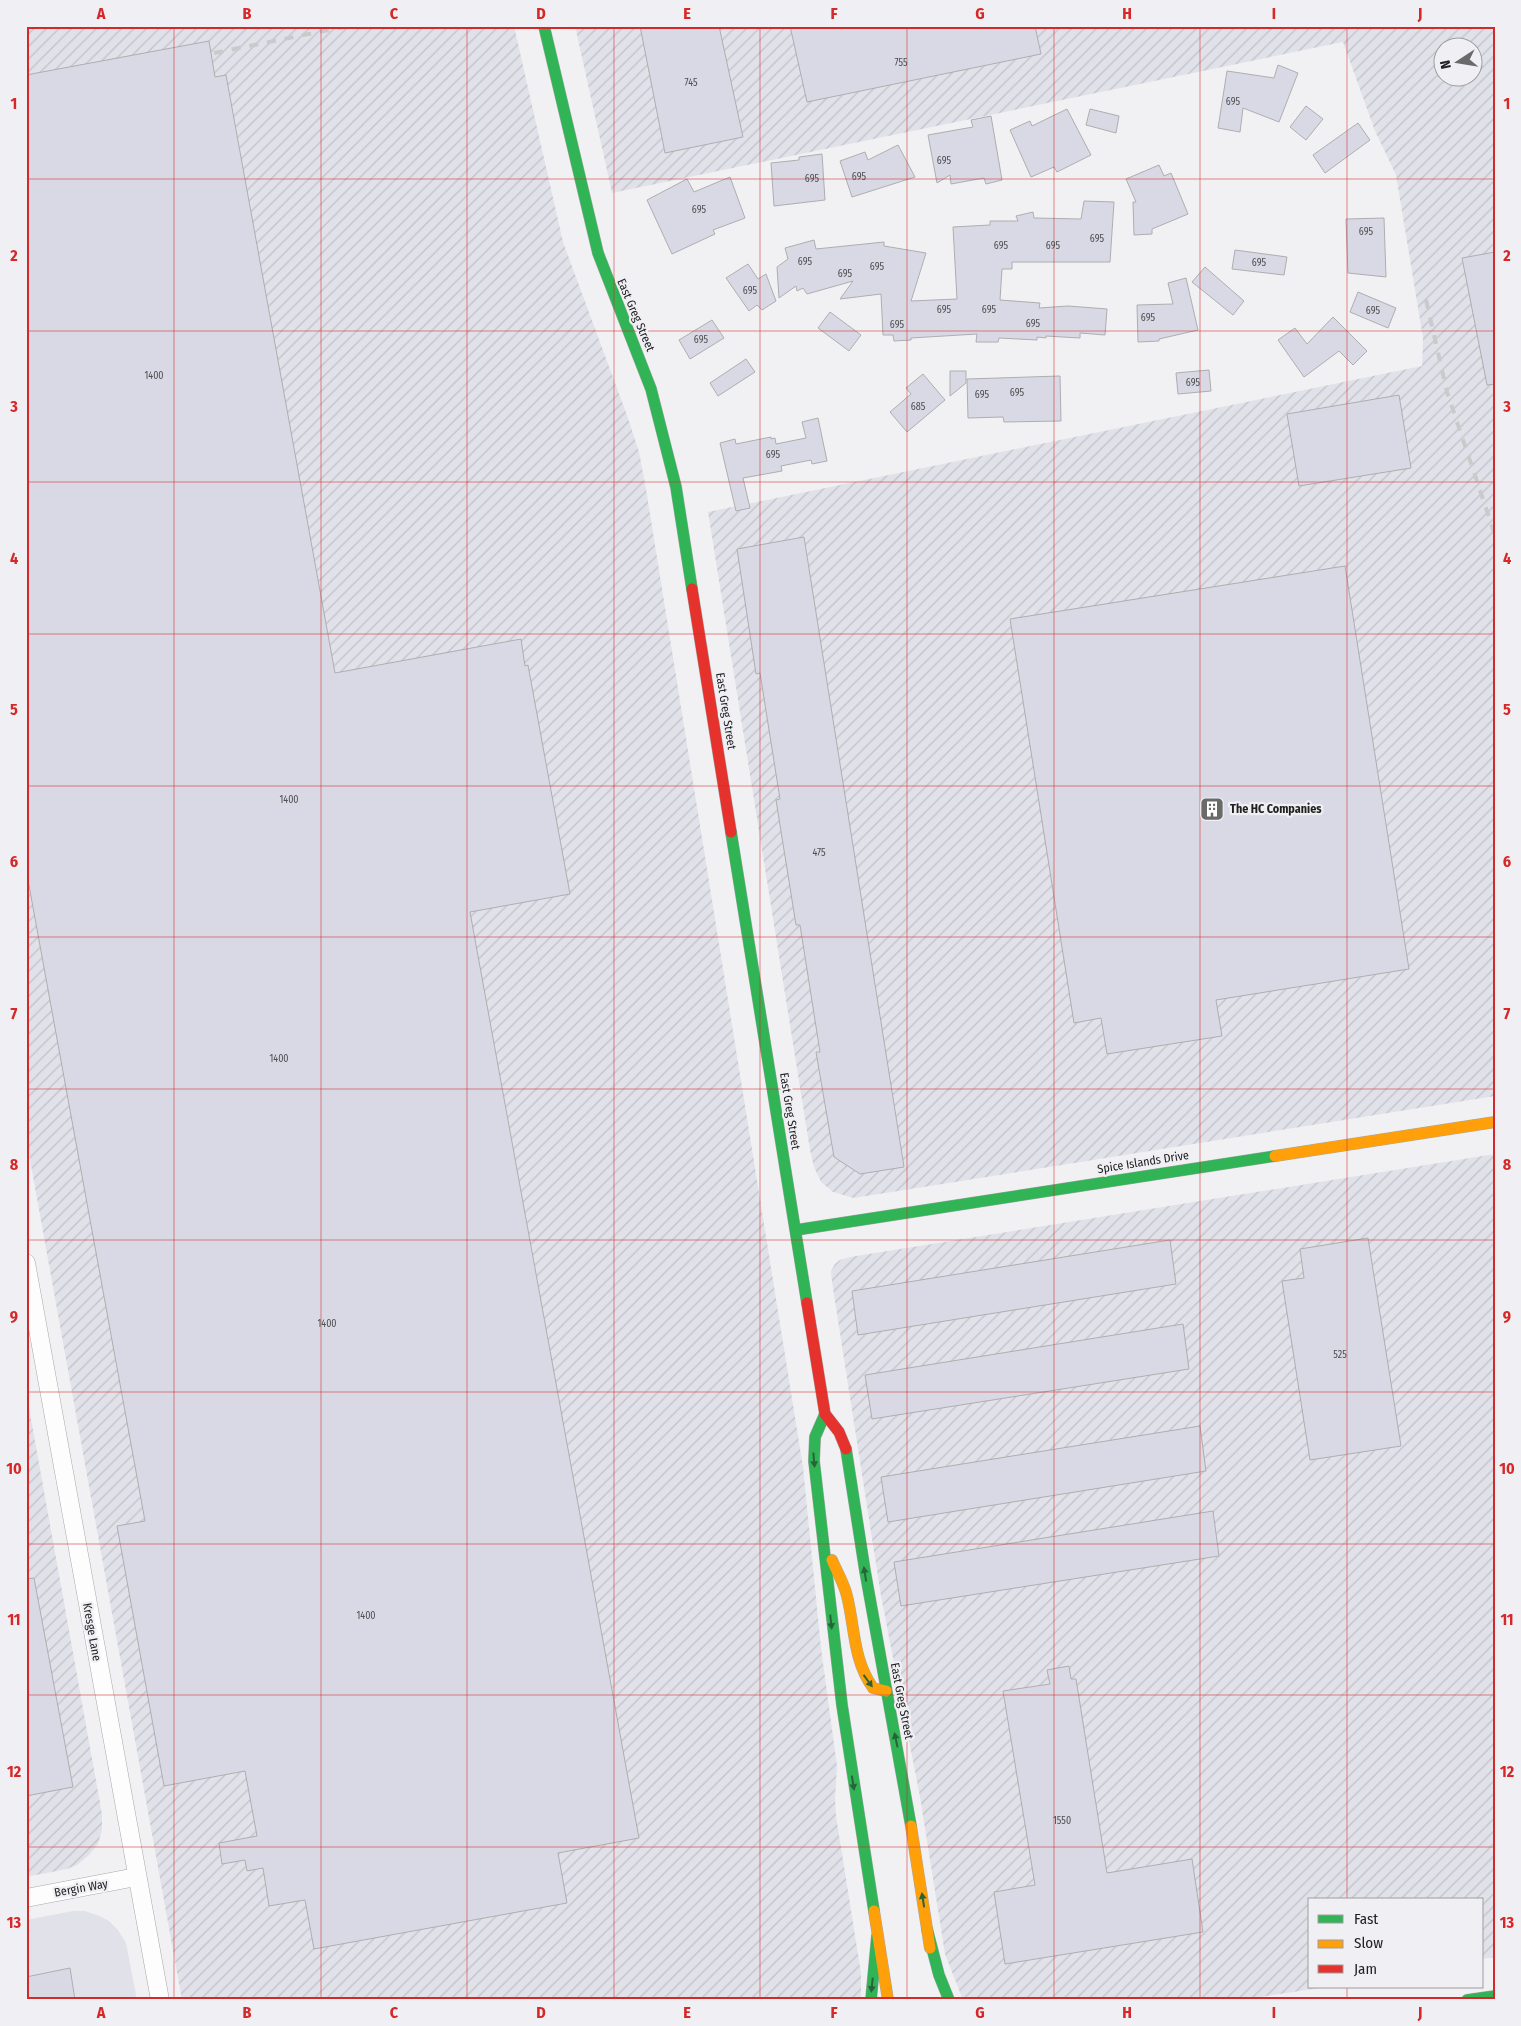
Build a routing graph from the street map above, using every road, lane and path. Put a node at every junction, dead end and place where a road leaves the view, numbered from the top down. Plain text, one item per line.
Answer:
1 (544, 26) edge
2 (1495, 1122) edge
3 (796, 1230) junction
4 (26, 1263) edge
5 (825, 1414) junction
6 (822, 1536) junction
7 (886, 1691) junction
8 (136, 1877) junction
9 (26, 1898) edge
10 (927, 1929) junction
11 (877, 1936) junction
12 (1495, 1996) edge
13 (160, 2000) edge
14 (870, 2000) edge
15 (888, 2000) edge
16 (939, 2000) edge
17 (949, 2000) edge
18 (1467, 2000) edge

1 - 3 main road, East Greg Street
2 - 3 main road, Spice Islands Drive
3 - 5 main road, East Greg Street
4 - 8 street, Kresge Lane
5 -> 6 main road
7 -> 5 main road, East Greg Street
6 -> 7 main road
6 -> 11 main road
10 -> 7 main road, East Greg Street
8 - 9 street, Bergin Way
8 - 13 street, Kresge Lane
10 - 16 main road, East Greg Street
10 - 17 main road
11 -> 14 main road
11 - 15 main road
12 - 18 main road

